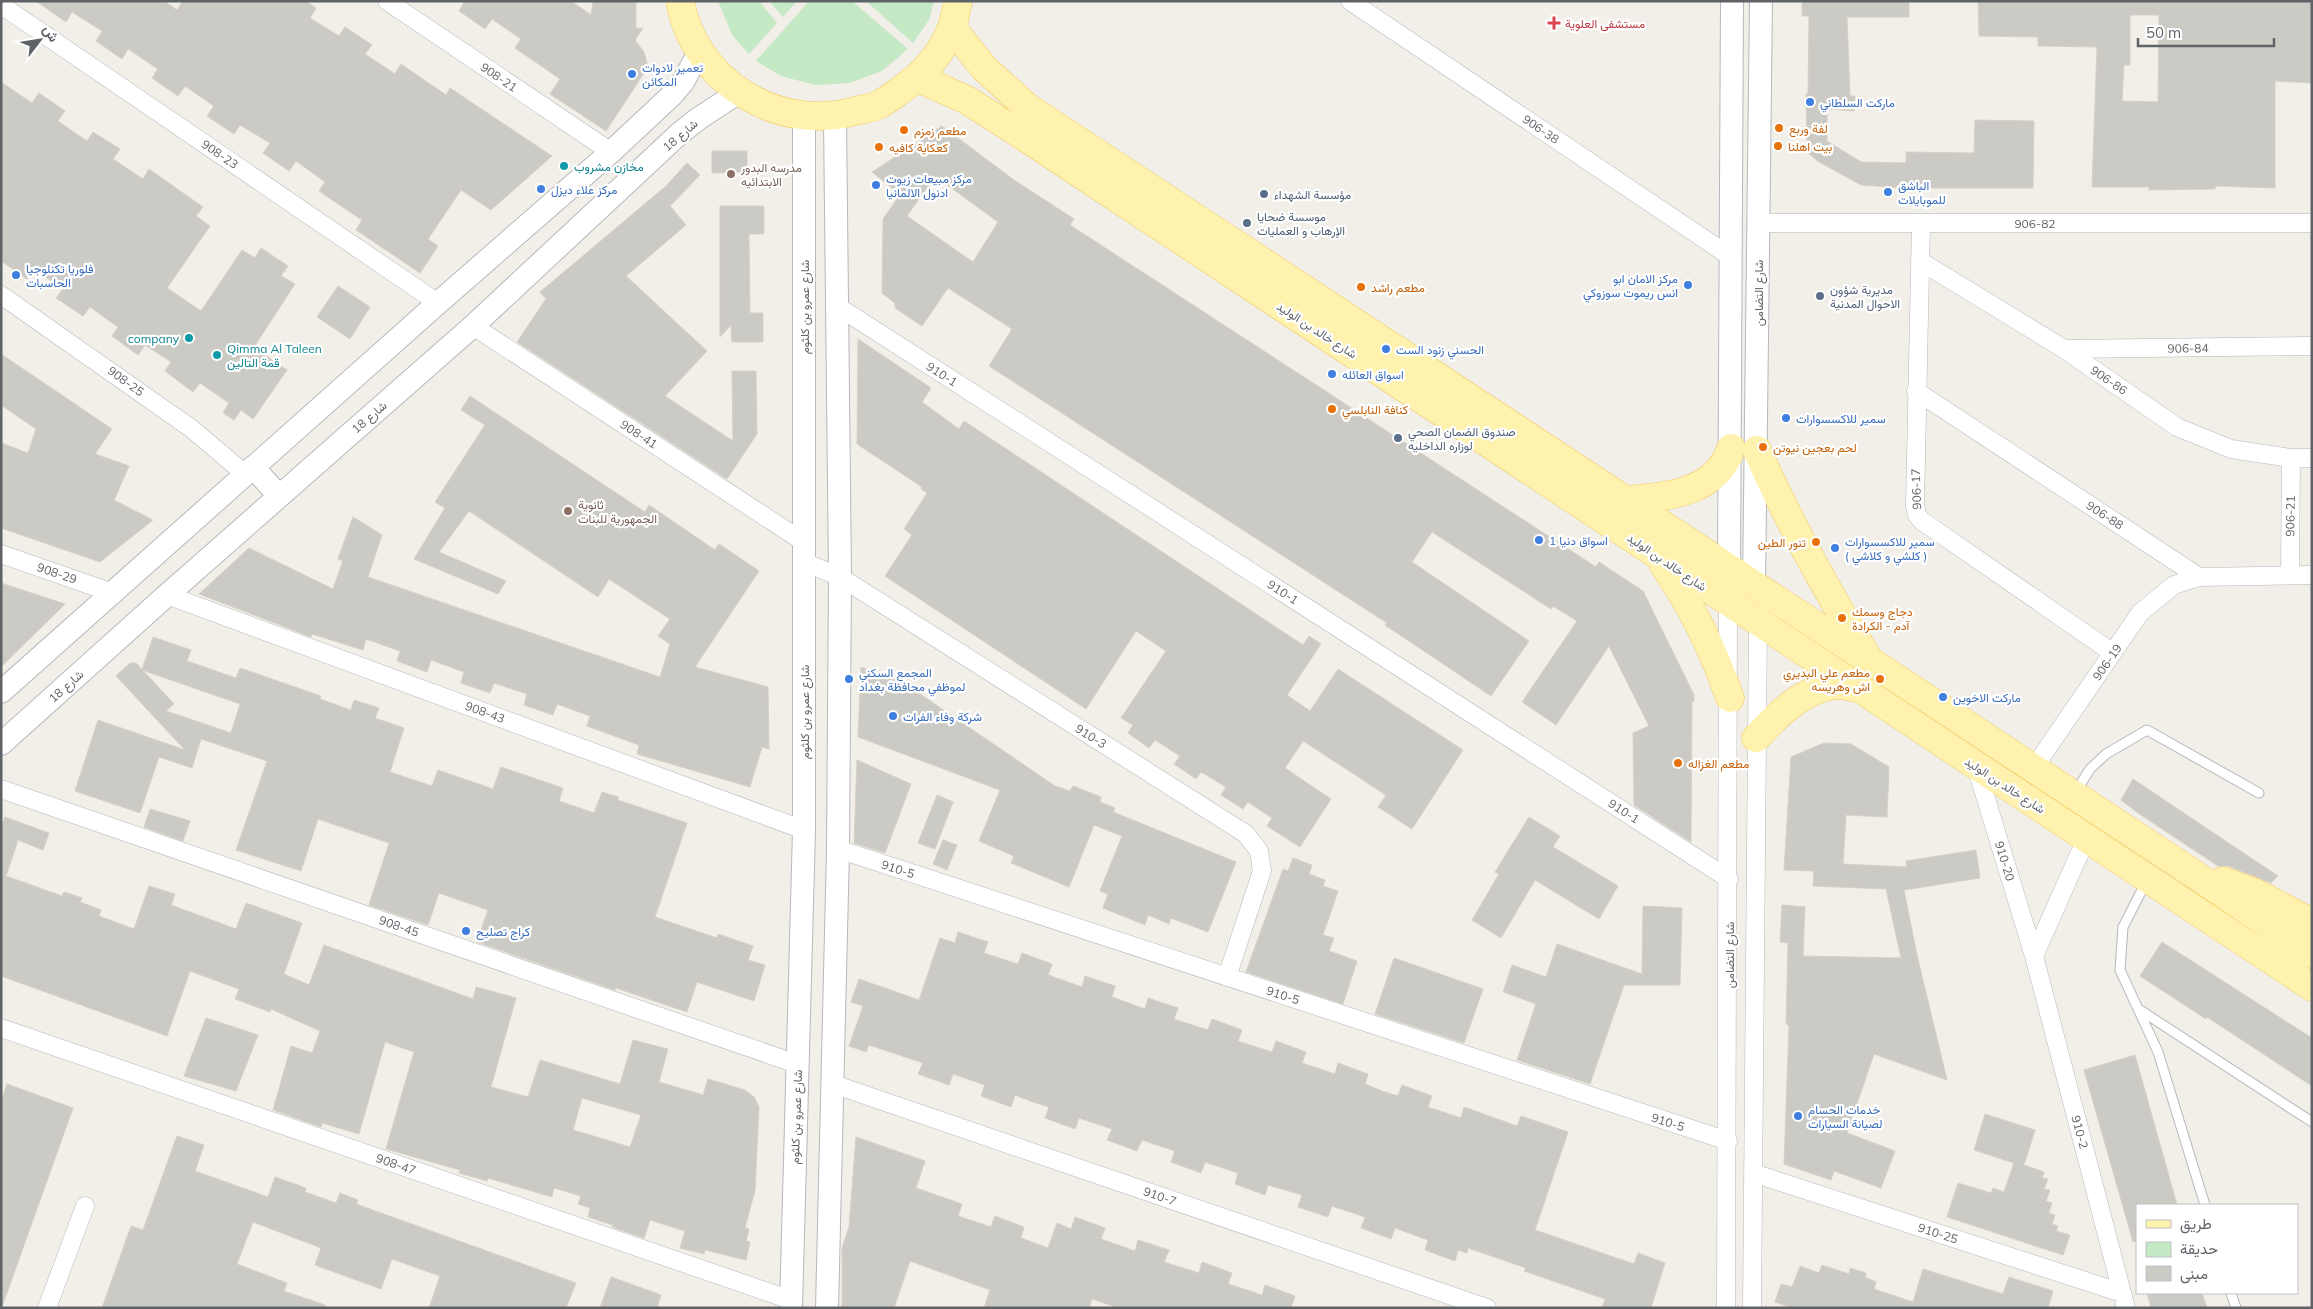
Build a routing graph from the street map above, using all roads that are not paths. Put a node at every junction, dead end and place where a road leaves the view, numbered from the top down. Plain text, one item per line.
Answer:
1 (387, 1) edge
2 (680, 1) edge
3 (958, 1) edge
4 (1350, 1) edge
5 (1732, 1) edge
6 (1761, 1) edge
7 (1, 5) edge
8 (952, 28) junction
9 (700, 52) junction
10 (918, 78) junction
11 (739, 92) junction
12 (804, 117) junction
13 (835, 117) junction
14 (611, 152) junction
15 (1759, 223) junction
16 (1921, 223) junction
17 (2312, 223) edge
18 (1731, 257) junction
19 (1920, 261) junction
20 (1, 295) edge
21 (438, 303) junction
22 (837, 306) junction
23 (473, 326) junction
24 (2312, 346) edge
25 (2064, 349) junction
26 (1916, 391) junction
27 (1731, 448) junction
28 (1757, 450) junction
29 (2291, 458) junction
30 (2312, 458) edge
31 (249, 471) junction
32 (279, 496) junction
33 (1624, 500) junction
34 (1647, 549) junction
35 (804, 552) junction
36 (1, 554) edge
37 (1728, 569) junction
38 (2290, 575) junction
39 (2312, 575) edge
40 (840, 577) junction
41 (2199, 577) junction
42 (1754, 586) junction
43 (112, 593) junction
44 (167, 595) junction
45 (1728, 602) junction
46 (1758, 622) junction
47 (2113, 653) junction
48 (1869, 661) junction
49 (1858, 688) junction
50 (1, 692) edge
51 (1730, 698) junction
52 (1756, 738) junction
53 (1, 744) edge
54 (1976, 766) junction
55 (2033, 768) junction
56 (1, 788) edge
57 (2259, 793) dead end
58 (2074, 796) junction
59 (804, 830) junction
60 (2086, 839) junction
61 (838, 849) junction
62 (2190, 872) junction
63 (1729, 879) junction
64 (2147, 879) junction
65 (2312, 923) edge
66 (2312, 954) edge
67 (2034, 956) junction
68 (2263, 957) junction
69 (1227, 977) junction
70 (2312, 987) edge
71 (2312, 1001) edge
72 (2139, 1010) junction
73 (1, 1028) edge
74 (797, 1064) junction
75 (833, 1084) junction
76 (2312, 1122) edge
77 (1728, 1141) junction
78 (1753, 1173) junction
79 (2205, 1204) edge
80 (85, 1206) dead end
81 (2231, 1294) edge
82 (2124, 1301) edge
83 (791, 1304) edge
84 (46, 1308) edge
85 (827, 1308) edge
86 (1487, 1308) edge
87 (1726, 1308) edge
88 (1752, 1308) edge
89 (2236, 1308) edge

1 - 14 street, 908-21
2 - 9 main road
3 - 8 main road
4 - 18 street, 906-38
5 - 18 street
6 - 15 street, شارع التضامن
7 - 21 street, 908-23
8 - 10 main road
8 - 33 main road
9 - 11 main road
9 - 14 street
10 - 13 main road
10 - 34 main road, شارع خالد بن الوليد
11 - 12 main road
11 - 23 street, شارع 18
12 - 13 main road
12 - 35 street, شارع عمرو بن كلثوم
13 - 22 street
14 - 21 street
15 - 16 street, 906-82
15 - 28 street, شارع التضامن
16 - 17 street, 906-82
16 - 19 street, 906-17
18 - 27 street
19 - 25 street, 906-86
19 - 26 street, 906-17
20 - 31 street, 908-25
21 - 31 street
22 - 40 street
22 - 63 street, 910-1
23 - 32 street, شارع 18
23 - 35 street, 908-41
24 - 25 street, 906-84
25 - 29 street, 906-86
26 - 41 street, 906-88
26 - 47 street, 906-17
27 - 33 main road
27 - 37 street
28 - 42 street, شارع التضامن
28 - 48 main road
29 - 30 street, 906-86
29 - 38 street, 906-21
31 - 32 street
31 - 43 street
32 - 44 street, شارع 18
33 - 37 main road
34 - 45 main road, شارع خالد بن الوليد
34 - 51 main road
35 - 40 street, 910-3
35 - 59 street, شارع عمرو بن كلثوم
36 - 43 street, 908-29
37 - 42 main road
38 - 39 street
38 - 41 street
40 - 61 street
40 - 69 street, 910-3
41 - 47 street, 906-19
42 - 48 main road
43 - 50 street
44 - 53 street, شارع 18
44 - 59 street, 908-43
45 - 46 main road, شارع خالد بن الوليد
45 - 51 street, شارع التضامن
46 - 49 main road, شارع خالد بن الوليد
46 - 52 street, شارع التضامن
47 - 55 street, 906-19
48 - 55 main road
49 - 52 main road
49 - 54 main road, شارع خالد بن الوليد
51 - 63 street, شارع التضامن
52 - 78 street, شارع التضامن
54 - 60 main road, شارع خالد بن الوليد
54 - 67 street, 910-20
55 - 58 main road
56 - 74 street, 908-45
57 - 58 lane
58 - 62 main road
59 - 74 street, شارع عمرو بن كلثوم
60 - 64 main road, شارع خالد بن الوليد
60 - 67 street
61 - 69 street, 910-5
61 - 75 street
62 - 65 main road
62 - 66 main road
63 - 77 street, شارع التضامن
64 - 68 main road, شارع خالد بن الوليد
64 - 72 lane
67 - 82 street, 910-2
68 - 70 main road, شارع خالد بن الوليد
68 - 71 main road
69 - 77 street, 910-5
72 - 76 lane
72 - 79 lane
73 - 83 street, 908-47
74 - 83 street, شارع عمرو بن كلثوم
75 - 85 street
75 - 86 street, 910-7
77 - 87 street, شارع التضامن
78 - 82 street, 910-25
78 - 88 street, شارع التضامن
80 - 84 street
81 - 89 lane

